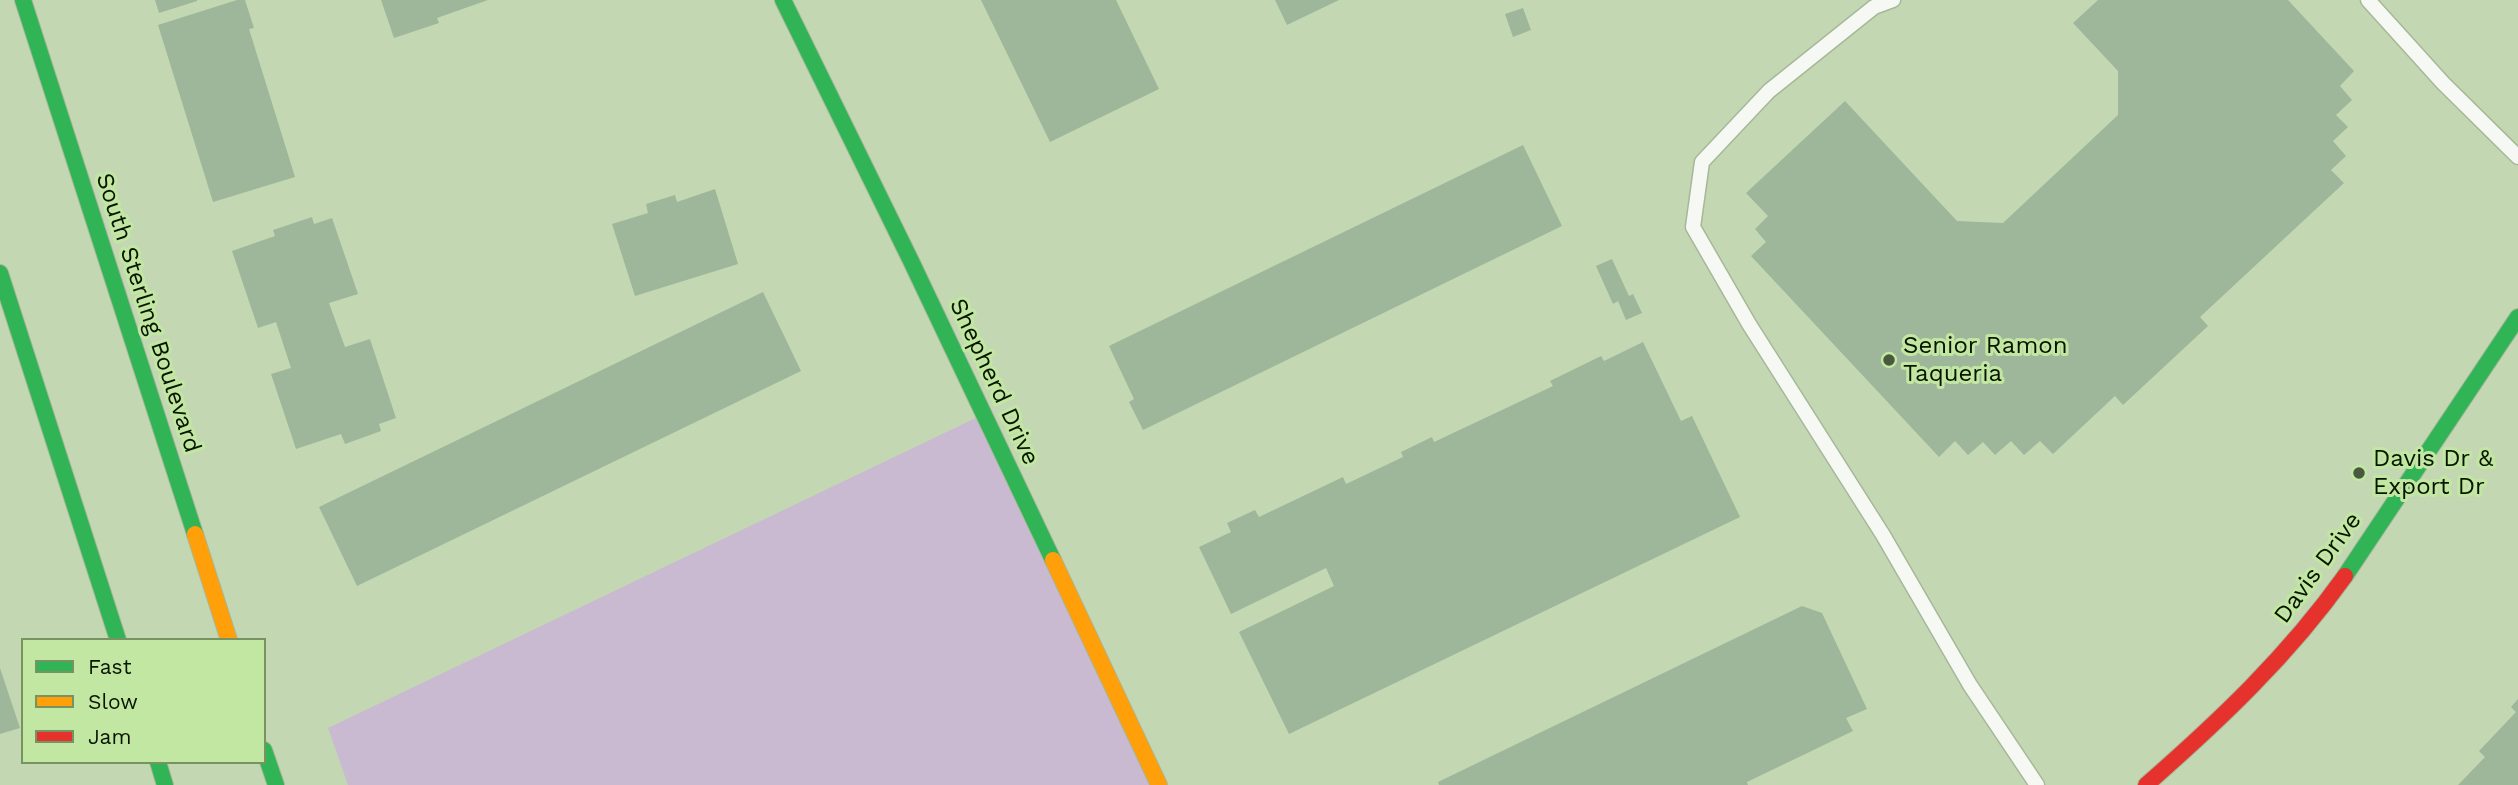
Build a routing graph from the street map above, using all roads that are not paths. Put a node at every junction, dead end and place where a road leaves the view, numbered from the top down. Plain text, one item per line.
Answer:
1 (23, 0) edge
2 (783, 0) edge
3 (1893, 0) edge
4 (2368, 0) edge
5 (2518, 157) edge
6 (0, 273) edge
7 (2518, 317) edge
8 (117, 638) edge
9 (228, 638) edge
10 (266, 756) edge
11 (159, 764) edge
12 (165, 785) edge
13 (276, 785) edge
14 (1160, 785) edge
15 (2037, 785) edge
16 (2146, 785) edge

1 - 9 main road, South Sterling Boulevard
2 - 14 main road, Shepherd Drive
3 - 15 lane
4 - 5 lane
6 - 8 main road
7 - 16 main road, Davis Drive
10 - 13 main road
11 - 12 main road

